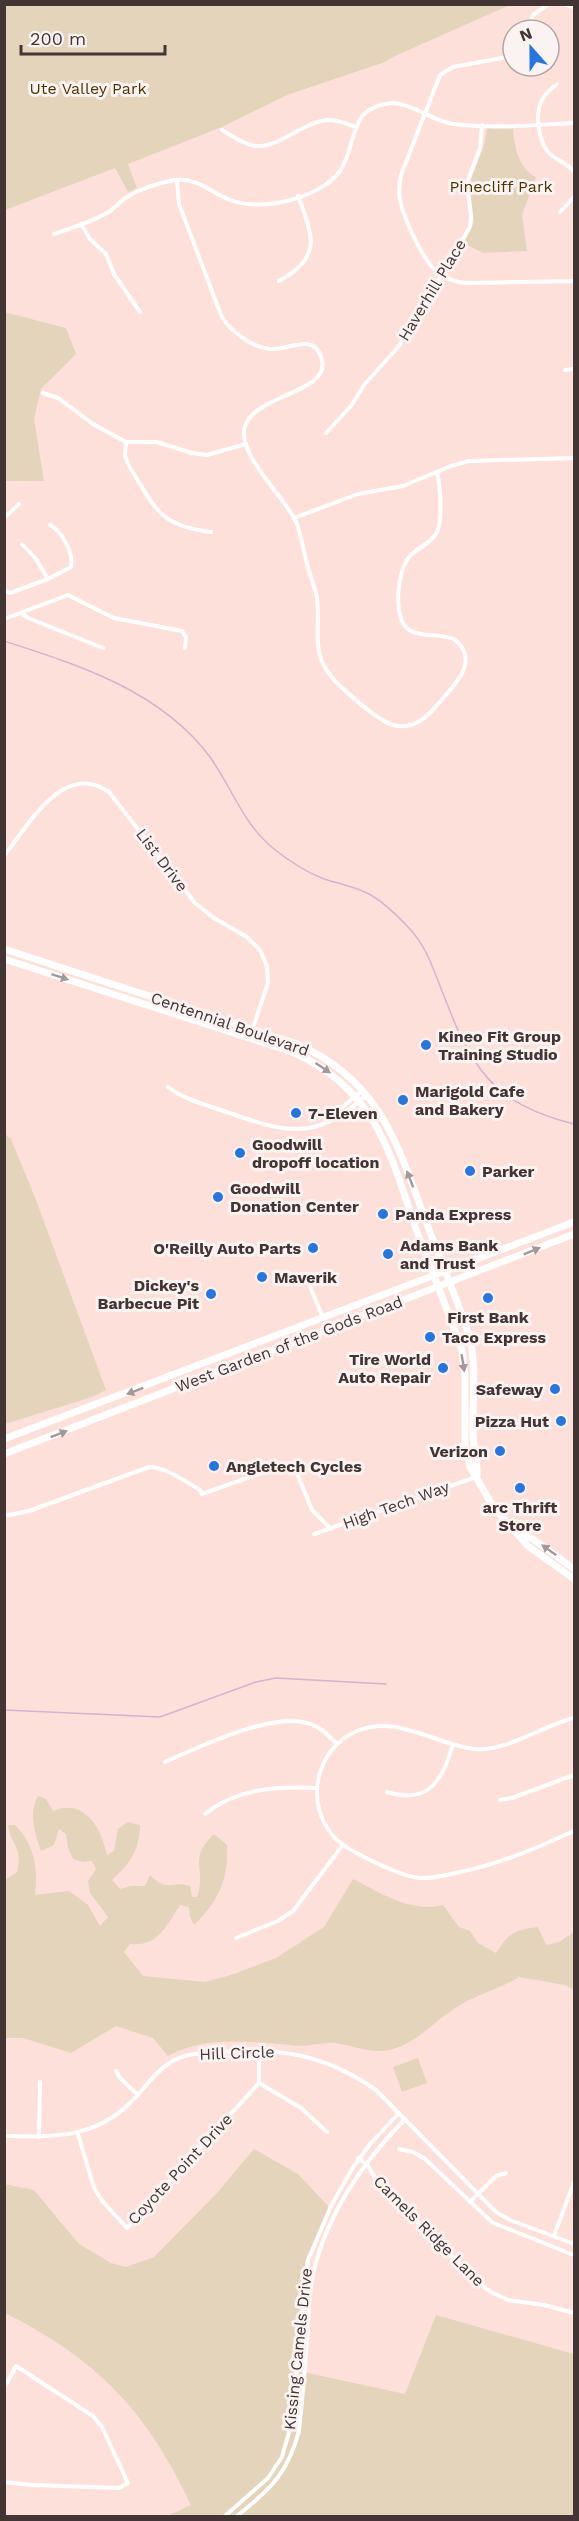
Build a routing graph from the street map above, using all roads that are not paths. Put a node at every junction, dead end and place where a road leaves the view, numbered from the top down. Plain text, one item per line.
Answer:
1 (549, 4) edge
2 (564, 4) edge
3 (574, 7) edge
4 (533, 18) edge
5 (501, 58) edge
6 (556, 84) dead end
7 (424, 114) junction
8 (574, 123) edge
9 (482, 125) junction
10 (540, 125) junction
11 (356, 127) junction
12 (222, 130) dead end
13 (574, 172) edge
14 (177, 180) junction
15 (298, 196) junction
16 (574, 196) edge
17 (560, 212) dead end
18 (81, 224) junction
19 (54, 234) dead end
20 (442, 275) junction
21 (279, 281) dead end
22 (574, 281) edge
23 (140, 312) dead end
24 (574, 369) edge
25 (564, 370) dead end
26 (43, 393) dead end
27 (326, 433) dead end
28 (126, 442) junction
29 (246, 444) junction
30 (574, 458) edge
31 (436, 472) junction
32 (19, 504) dead end
33 (4, 518) edge
34 (294, 518) junction
35 (50, 525) dead end
36 (211, 532) dead end
37 (22, 544) dead end
38 (48, 579) junction
39 (4, 590) edge
40 (21, 613) junction
41 (4, 619) edge
42 (103, 648) dead end
43 (185, 648) dead end
44 (4, 856) edge
45 (4, 949) edge
46 (4, 959) edge
47 (253, 1029) junction
48 (250, 1037) junction
49 (168, 1087) dead end
50 (364, 1092) junction
51 (358, 1098) junction
52 (574, 1222) edge
53 (574, 1234) edge
54 (445, 1273) junction
55 (434, 1277) junction
56 (449, 1284) junction
57 (310, 1286) dead end
58 (438, 1288) junction
59 (323, 1319) junction
60 (246, 1348) junction
61 (162, 1392) junction
62 (4, 1439) edge
63 (4, 1454) edge
64 (477, 1476) junction
65 (4, 1516) edge
66 (331, 1529) junction
67 (314, 1534) dead end
68 (521, 1535) junction
69 (574, 1569) edge
70 (574, 1579) edge
71 (574, 1718) edge
72 (337, 1744) junction
73 (453, 1744) junction
74 (165, 1762) dead end
75 (574, 1775) edge
76 (317, 1788) junction
77 (387, 1792) dead end
78 (500, 1800) dead end
79 (205, 1814) dead end
80 (574, 1831) edge
81 (343, 1845) junction
82 (236, 1938) dead end
83 (259, 2050) junction
84 (116, 2071) dead end
85 (40, 2082) dead end
86 (259, 2083) junction
87 (138, 2095) junction
88 (399, 2113) junction
89 (405, 2119) junction
90 (327, 2132) dead end
91 (78, 2134) junction
92 (4, 2136) edge
93 (39, 2137) junction
94 (399, 2149) dead end
95 (358, 2158) junction
96 (364, 2163) junction
97 (506, 2173) dead end
98 (574, 2181) edge
99 (478, 2195) junction
100 (470, 2202) junction
101 (554, 2236) junction
102 (574, 2244) edge
103 (574, 2255) edge
104 (574, 2313) edge
105 (4, 2388) edge
106 (4, 2482) edge
107 (225, 2517) edge
108 (237, 2517) edge

1 - 4 street
2 - 3 street
5 - 7 street
6 - 10 street
7 - 9 street
7 - 11 street
7 - 20 street
8 - 10 street
9 - 10 street
9 - 20 street, Haverhill Place
10 - 13 street
11 - 12 street
11 - 15 street
14 - 15 street
14 - 18 street
14 - 29 street
15 - 21 street
16 - 17 street
18 - 19 street
18 - 23 street
20 - 22 street
20 - 27 street, Haverhill Place
24 - 25 street
26 - 28 street
28 - 29 street
28 - 36 street
29 - 34 street
30 - 31 street
31 - 34 street
31 - 34 street
32 - 33 street
35 - 38 street
37 - 38 street
38 - 39 street
40 - 41 street
40 - 42 street
40 - 43 street
44 - 47 street, List Drive
45 - 47 main road, Centennial Boulevard
46 -> 48 main road, Centennial Boulevard
47 - 48 street, List Drive
47 - 50 main road, Centennial Boulevard
48 -> 51 main road, Centennial Boulevard
49 - 51 street
50 - 51 street
54 -> 50 main road, Centennial Boulevard
51 - 55 main road, Centennial Boulevard
52 - 54 main road, West Garden of the Gods Road
56 -> 53 main road, West Garden of the Gods Road
54 - 55 main road, West Garden of the Gods Road
54 - 56 main road, Centennial Boulevard
55 - 58 main road, Centennial Boulevard
55 - 59 main road, West Garden of the Gods Road
56 - 58 main road, West Garden of the Gods Road
56 - 64 main road, Centennial Boulevard
57 - 59 street
58 - 61 main road, West Garden of the Gods Road
58 -> 64 main road, Centennial Boulevard
59 - 60 main road, West Garden of the Gods Road
60 - 61 main road
60 -> 62 main road, West Garden of the Gods Road
63 -> 61 main road, West Garden of the Gods Road
64 - 66 street, High Tech Way
64 - 68 main road, Centennial Boulevard
65 - 66 street
66 - 67 street, High Tech Way
69 -> 68 main road, Centennial Boulevard
68 - 70 main road, Centennial Boulevard
71 - 73 street
72 - 73 street
72 - 74 street
72 - 76 street
73 - 77 street
75 - 78 street
76 - 79 street
76 - 81 street
80 - 81 street
81 - 82 street
83 - 86 street
83 - 87 street, Hill Circle
83 - 88 street, Hill Circle
84 - 87 street
85 - 93 street
86 - 90 street
86 - 91 street, Coyote Point Drive
87 - 91 street, Hill Circle
88 - 89 street, Hill Circle
88 - 95 street, Kissing Camels Drive
89 - 96 street, Kissing Camels Drive
89 - 99 street, Hill Circle
91 - 93 street, Hill Circle
92 - 93 street, Hill Circle
94 - 100 street
95 - 96 street, Camels Ridge Lane
95 - 107 street, Kissing Camels Drive
96 - 104 street, Camels Ridge Lane
96 - 108 street, Kissing Camels Drive
97 - 99 street
98 - 101 street
99 - 100 street
99 - 101 street, Hill Circle
100 - 103 street
101 - 102 street, Hill Circle
105 - 106 street

